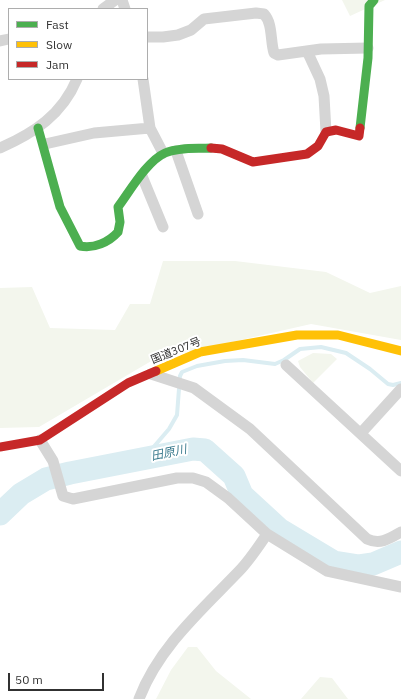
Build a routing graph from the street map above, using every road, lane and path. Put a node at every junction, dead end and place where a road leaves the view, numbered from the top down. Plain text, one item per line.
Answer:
1 (115, 0) edge
2 (374, 0) edge
3 (104, 8) edge
4 (148, 36) edge
5 (368, 48) junction
6 (307, 52) junction
7 (77, 80) edge
8 (143, 80) edge
9 (38, 128) junction
10 (150, 128) junction
11 (326, 132) junction
12 (45, 144) junction
13 (0, 148) edge
14 (176, 151) junction
15 (163, 154) junction
16 (142, 176) junction
17 (198, 214) dead end
18 (163, 227) dead end
19 (401, 352) edge
20 (286, 365) dead end
21 (151, 374) junction
22 (401, 389) edge
23 (361, 433) junction
24 (40, 440) junction
25 (0, 447) edge
26 (401, 471) edge
27 (401, 532) edge
28 (267, 534) junction
29 (401, 587) edge
30 (140, 699) edge

1 - 3 street
2 - 5 main road
4 - 6 street
5 - 6 street
5 - 11 main road
6 - 11 street
7 - 9 street
8 - 10 street
9 - 12 main road
9 - 13 street
10 - 12 street
10 - 15 street
11 - 14 main road
12 - 16 main road
14 - 15 main road
14 - 17 street
15 - 16 main road
16 - 18 street
19 - 21 main road, 国道307号
20 - 23 street
21 - 24 main road, 国道307号
21 - 27 street
22 - 23 street
23 - 26 street
24 - 25 main road, 国道307号
24 - 28 street
28 - 29 street
28 - 30 street

